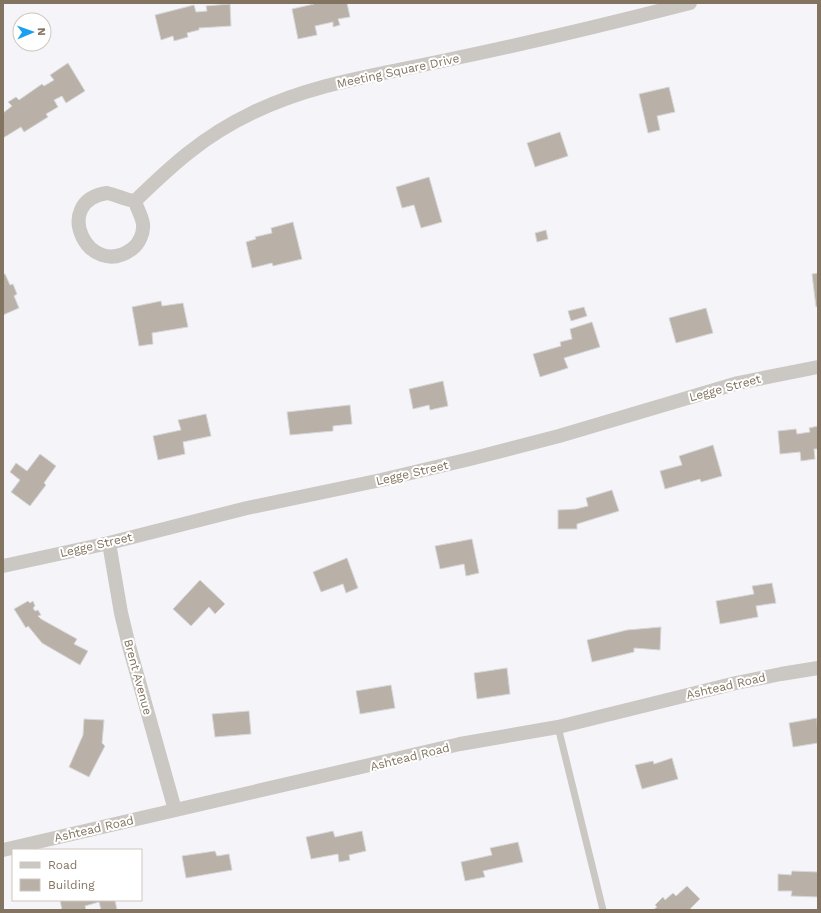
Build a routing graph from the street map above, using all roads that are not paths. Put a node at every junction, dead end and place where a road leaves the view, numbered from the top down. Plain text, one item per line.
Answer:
1 (690, 3) edge
2 (135, 201) junction
3 (818, 368) edge
4 (109, 543) junction
5 (3, 566) edge
6 (818, 668) edge
7 (558, 727) junction
8 (175, 810) junction
9 (3, 850) edge
10 (603, 910) edge

1 - 2 street, Meeting Square Drive
2 - 2 street
3 - 4 street, Legge Street
4 - 5 street, Legge Street
4 - 8 street, Brent Avenue
6 - 7 street, Ashtead Road
7 - 8 street, Ashtead Road
7 - 10 lane
8 - 9 street, Ashtead Road

